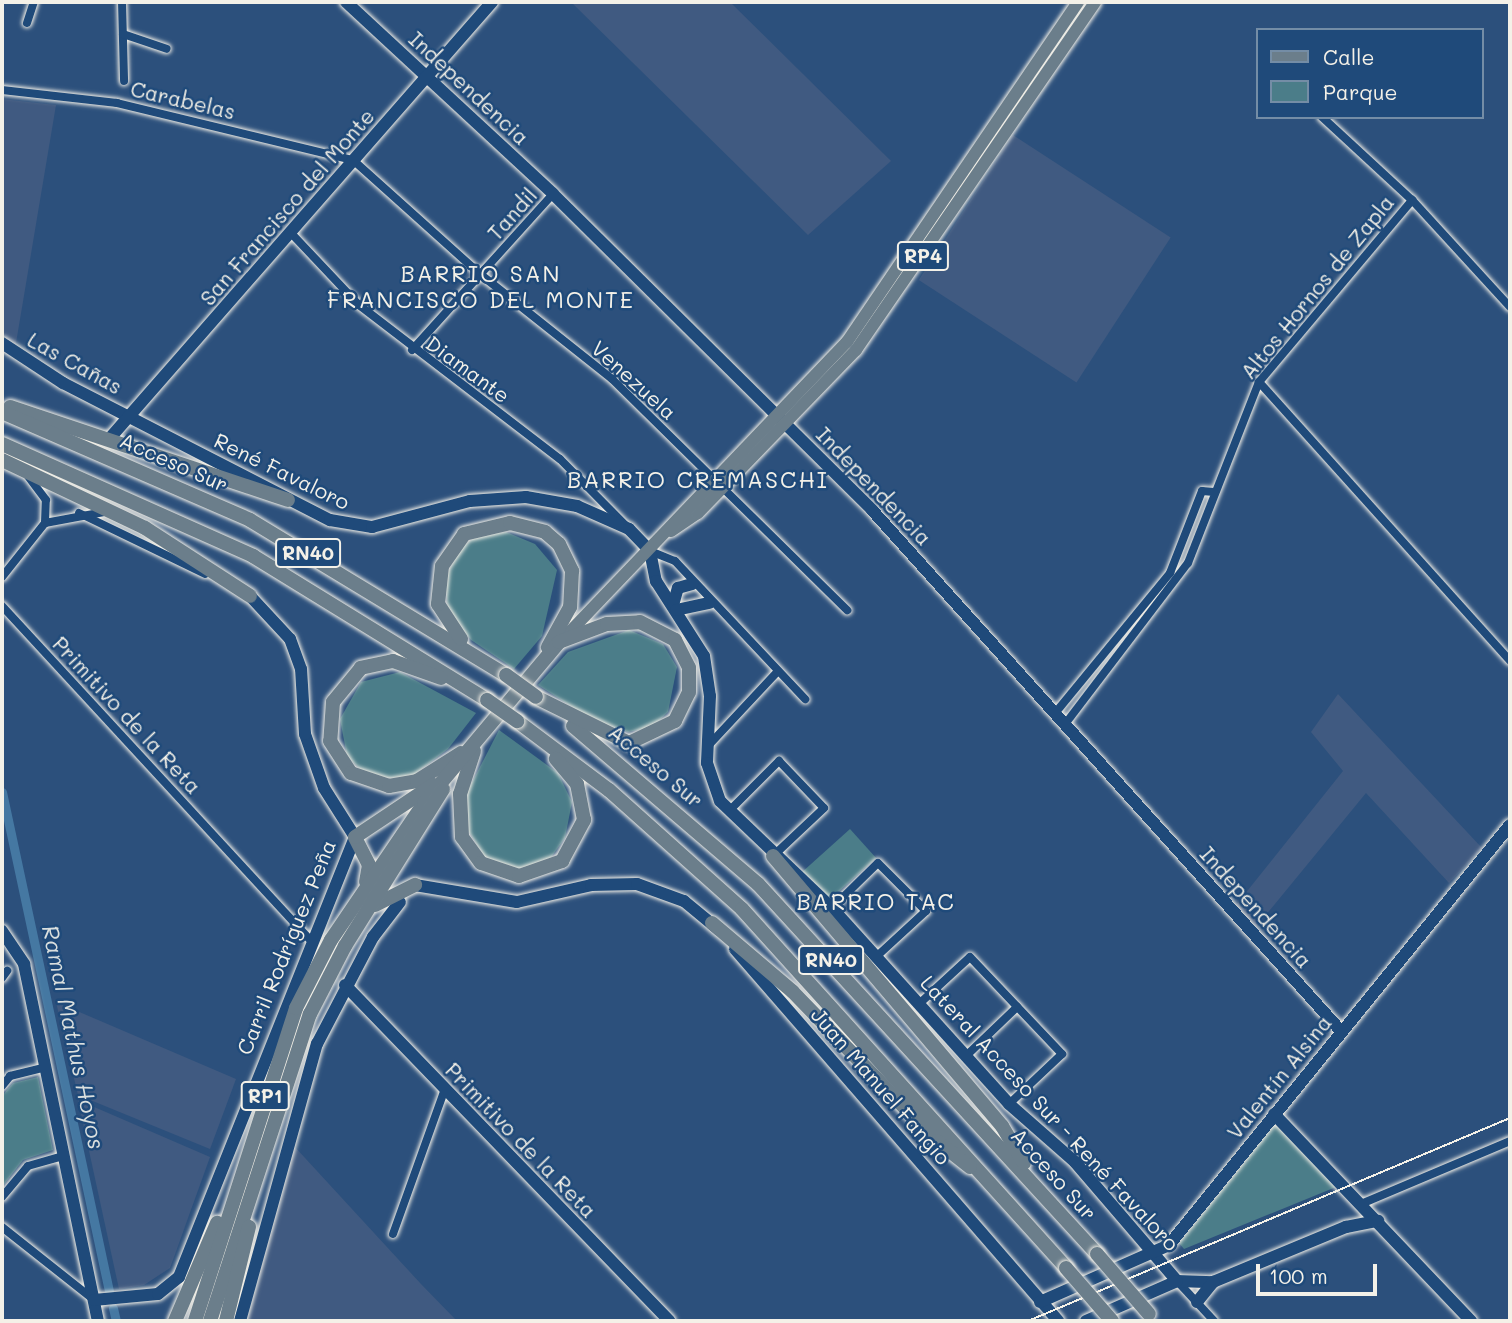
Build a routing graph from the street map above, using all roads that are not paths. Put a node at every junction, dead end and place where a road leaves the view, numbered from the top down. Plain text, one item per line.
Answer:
1 (34, 2) edge
2 (122, 2) edge
3 (346, 2) edge
4 (492, 2) edge
5 (1078, 2) edge
6 (1095, 2) edge
7 (27, 23) dead end
8 (123, 34) junction
9 (167, 49) dead end
10 (429, 75) junction
11 (124, 81) dead end
12 (2, 90) edge
13 (1324, 119) edge
14 (354, 160) junction
15 (553, 194) junction
16 (1412, 200) junction
17 (289, 232) junction
18 (480, 274) junction
19 (1510, 307) edge
20 (2, 343) edge
21 (412, 350) junction
22 (1259, 382) junction
23 (2, 404) edge
24 (2, 412) edge
25 (130, 415) junction
26 (783, 420) junction
27 (110, 438) junction
28 (2, 444) edge
29 (8, 463) edge
30 (719, 484) junction
31 (1214, 492) junction
32 (288, 500) junction
33 (114, 511) junction
34 (79, 513) junction
35 (45, 523) junction
36 (629, 529) junction
37 (650, 551) junction
38 (2, 577) edge
39 (692, 584) junction
40 (250, 596) junction
41 (709, 603) junction
42 (2, 606) edge
43 (674, 608) junction
44 (847, 610) dead end
45 (559, 642) junction
46 (1510, 661) edge
47 (536, 667) junction
48 (778, 671) junction
49 (506, 676) junction
50 (536, 697) junction
51 (487, 699) junction
52 (805, 699) dead end
53 (1056, 712) junction
54 (517, 721) junction
55 (1066, 723) junction
56 (484, 728) junction
57 (708, 747) junction
58 (468, 749) junction
59 (451, 772) junction
60 (729, 811) junction
61 (1510, 825) edge
62 (355, 837) junction
63 (773, 856) junction
64 (415, 886) joint
65 (400, 902) dead end
66 (832, 908) junction
67 (358, 911) junction
68 (712, 923) junction
69 (2, 931) edge
70 (311, 941) junction
71 (877, 956) junction
72 (345, 985) junction
73 (919, 1004) junction
74 (1017, 1007) junction
75 (1340, 1031) junction
76 (966, 1056) junction
77 (45, 1067) junction
78 (2, 1086) edge
79 (445, 1088) junction
80 (1009, 1104) junction
81 (1274, 1114) junction
82 (1510, 1141) edge
83 (64, 1156) junction
84 (246, 1158) junction
85 (261, 1163) junction
86 (999, 1189) junction
87 (1043, 1194) junction
88 (2, 1197) edge
89 (1361, 1204) junction
90 (1378, 1221) junction
91 (2, 1227) edge
92 (1346, 1227) junction
93 (393, 1234) dead end
94 (1158, 1253) junction
95 (1177, 1281) junction
96 (1213, 1282) junction
97 (210, 1299) junction
98 (94, 1300) junction
99 (1040, 1302) junction
100 (1197, 1302) junction
101 (1153, 1317) edge
102 (98, 1321) edge
103 (175, 1321) edge
104 (195, 1321) edge
105 (210, 1321) edge
106 (226, 1321) edge
107 (240, 1321) edge
108 (669, 1321) edge
109 (1058, 1321) edge
110 (1086, 1321) edge
111 (1112, 1321) edge
112 (1214, 1321) edge
113 (1471, 1321) edge

1 - 7 street
2 - 8 street
3 - 10 street, Independencia
4 - 10 street, San Francisco del Monte
5 - 26 main road, RP4
6 - 26 main road, RP4
8 - 9 street
8 - 11 street
10 - 14 street, San Francisco del Monte
10 - 15 street, Independencia
12 - 14 street, Carabelas
13 - 16 street
14 - 17 street, San Francisco del Monte
14 - 18 street, Venezuela
15 - 18 street, Tandil
15 - 26 street, Independencia
16 - 19 street
16 - 22 street, Altos Hornos de Zapla
17 - 21 street, Diamante
17 - 25 street, San Francisco del Monte
18 - 21 street, Tandil
18 - 30 street, Venezuela
20 - 25 street, Las Cañas
21 - 36 street, Diamante
22 - 31 street, Altos Hornos de Zapla
22 - 46 street
23 - 27 highway
24 - 49 highway, Acceso Sur / RN40
25 - 27 street, San Francisco del Monte
25 - 32 street, René Favaloro
26 - 30 main road, RP4
26 - 53 street, Independencia
27 - 32 highway
28 - 51 highway, RN40
29 - 33 highway
29 - 35 street
30 - 37 main road, RP4
30 - 44 street, Venezuela
31 - 53 street
31 - 55 street, Altos Hornos de Zapla
32 - 36 street, René Favaloro
33 - 34 street
33 - 40 highway
34 - 35 street
34 - 40 street
35 - 38 street
36 - 37 street, René Favaloro
37 - 39 street
37 - 43 street, René Favaloro
37 - 45 main road, RP4
39 - 41 street
39 - 43 street
40 - 62 street
41 - 43 street
41 - 48 street
42 - 70 street, Primitivo de la Reta
43 - 57 street, René Favaloro
45 - 47 highway, RP4
45 - 50 highway
47 - 49 highway
47 - 56 highway, RP4
48 - 52 street
48 - 57 street
49 - 50 highway, Acceso Sur / RN40, bridge
50 - 87 highway, Acceso Sur / RN40
51 - 54 highway, RN40, bridge
51 - 58 highway
53 - 55 street, Independencia
54 - 56 highway
54 - 86 highway, RN40
55 - 75 street, Independencia
56 - 58 highway, RP4
57 - 60 street, René Favaloro
58 - 59 highway, RP4
59 - 62 highway
59 - 67 highway, RP1
60 - 63 street, René Favaloro
60 - 63 street
61 - 75 street, Valentín Alsina
62 - 67 highway
62 - 70 street, Carril Rodríguez Peña
63 - 66 street, Lateral Acceso Sur - René Favaloro
63 - 87 highway
64 - 67 highway
64 - 68 street, Juan Manuel Fangio
65 - 72 street
66 - 71 street, Lateral Acceso Sur - René Favaloro
66 - 71 street
67 - 84 highway, RP1
67 - 85 highway, RP1
68 - 86 highway
68 - 99 street, Juan Manuel Fangio
69 - 77 street
70 - 98 street, Carril Rodríguez Peña
71 - 73 street, Lateral Acceso Sur - René Favaloro
72 - 79 street, Primitivo de la Reta
72 - 107 street
73 - 74 street
73 - 76 street, Lateral Acceso Sur - René Favaloro
74 - 76 street
74 - 80 street
75 - 81 street, Valentín Alsina
76 - 80 street, Lateral Acceso Sur - René Favaloro
77 - 78 street
77 - 83 street
79 - 93 street
79 - 108 street, Primitivo de la Reta
80 - 94 street, Lateral Acceso Sur - René Favaloro
81 - 89 street
81 - 94 street, Valentín Alsina
82 - 89 street
83 - 88 street
83 - 98 street
84 - 97 highway, RP1
84 - 103 highway
85 - 97 highway, RP1
85 - 106 highway
86 - 111 highway, RN40, bridge
87 - 101 highway, Acceso Sur / RN40, bridge
89 - 90 street
89 - 92 street
90 - 92 street
90 - 113 street
91 - 98 street
92 - 96 street
94 - 95 street, Lateral Acceso Sur - René Favaloro
94 - 99 street, Valentín Alsina
95 - 96 street
95 - 100 street
95 - 110 street
96 - 100 street
97 - 104 highway, RP1
97 - 105 highway, RP1
98 - 102 street
99 - 109 street, Juan Manuel Fangio
100 - 112 street

